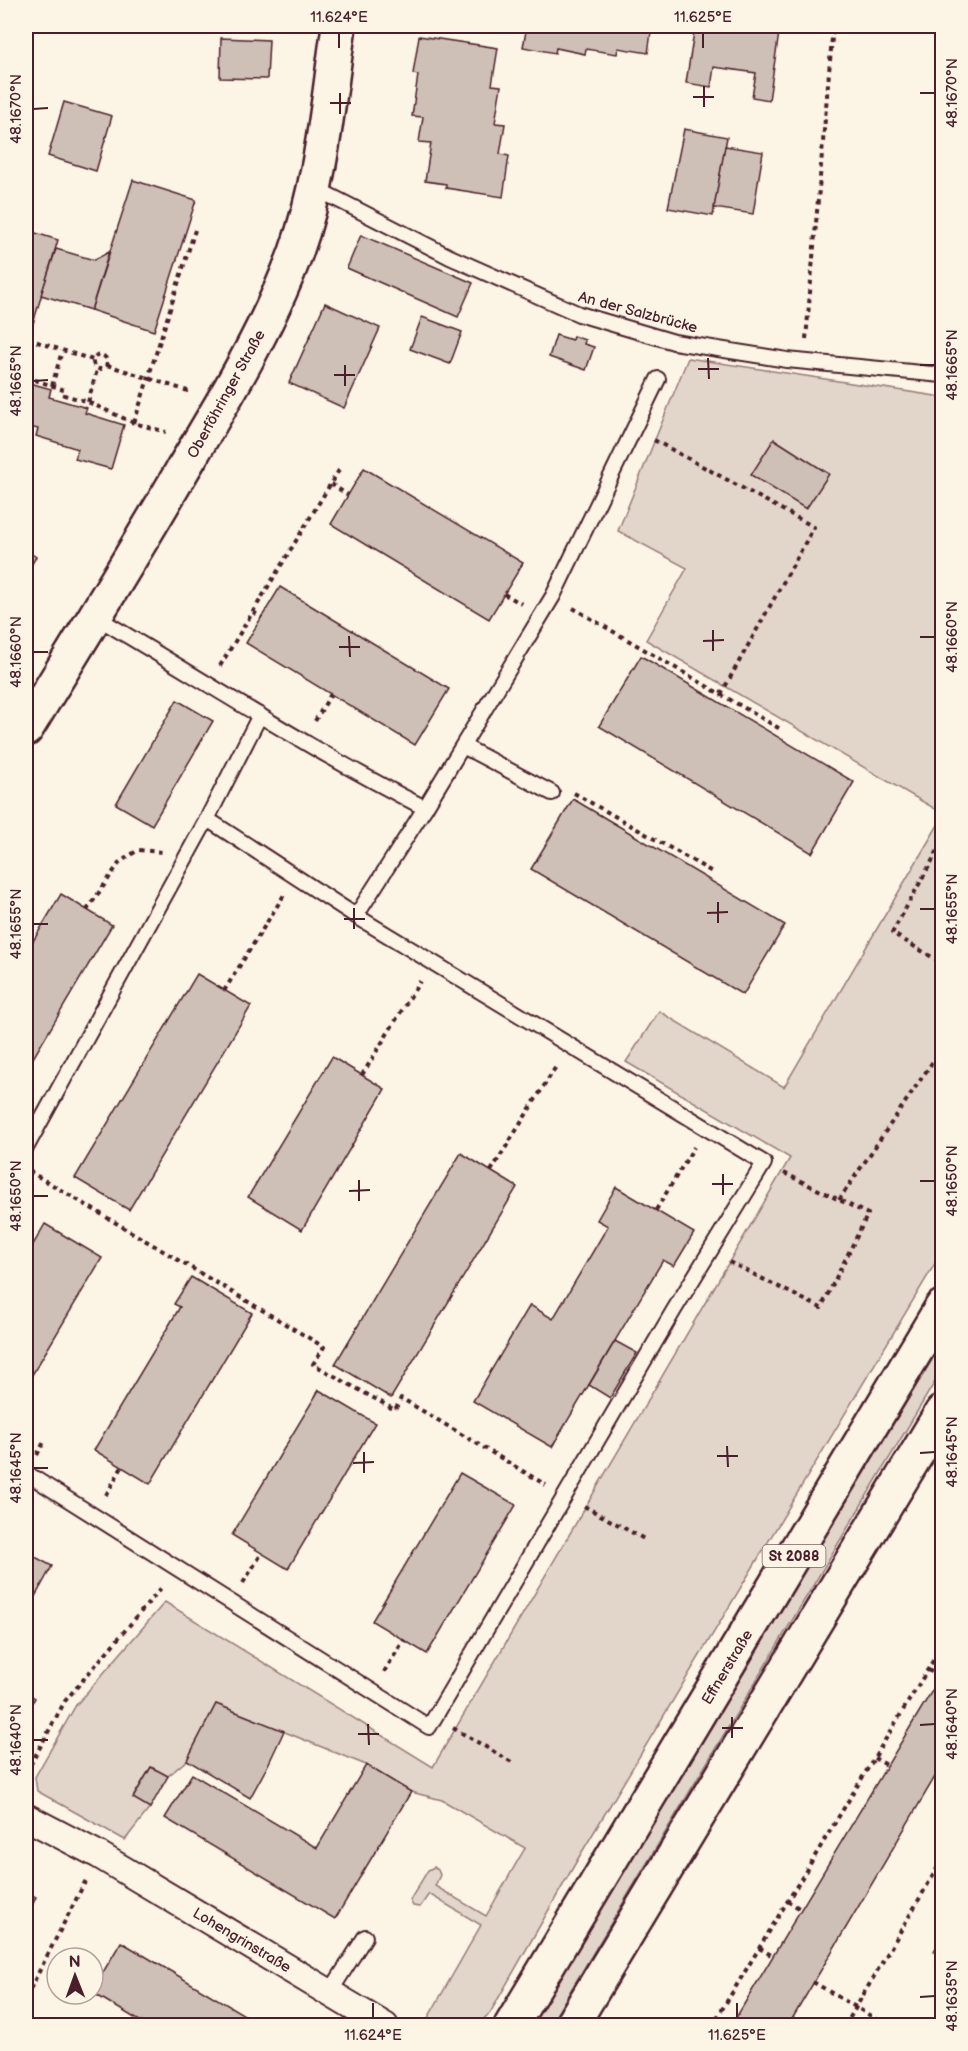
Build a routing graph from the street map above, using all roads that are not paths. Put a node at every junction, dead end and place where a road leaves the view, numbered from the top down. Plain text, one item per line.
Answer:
1 (339, 26) edge
2 (315, 188) junction
3 (942, 375) edge
4 (658, 379) dead end
5 (96, 616) junction
6 (260, 715) junction
7 (26, 729) edge
8 (463, 746) junction
9 (552, 794) dead end
10 (425, 808) junction
11 (207, 819) junction
12 (356, 916) junction
13 (26, 1148) edge
14 (942, 1307) edge
15 (942, 1412) edge
16 (26, 1473) edge
17 (26, 1817) edge
18 (365, 1937) dead end
19 (330, 1992) junction
20 (385, 2025) edge
21 (511, 2025) edge
22 (571, 2025) edge

1 - 2 main road, Oberföhringer Straße
2 - 3 lane, An der Salzbrücke
2 - 5 main road, Oberföhringer Straße
4 - 8 lane
5 - 6 lane
5 - 7 main road, Oberföhringer Straße
6 - 10 lane
6 - 11 lane
8 - 9 lane
8 - 10 lane
10 - 12 lane
11 - 12 lane
11 - 13 lane
12 - 16 lane
14 - 21 main road, Effnerstraße / St 2088
15 - 22 main road, St 2088
17 - 19 street, Lohengrinstraße
18 - 19 lane
19 - 20 street, Lohengrinstraße

